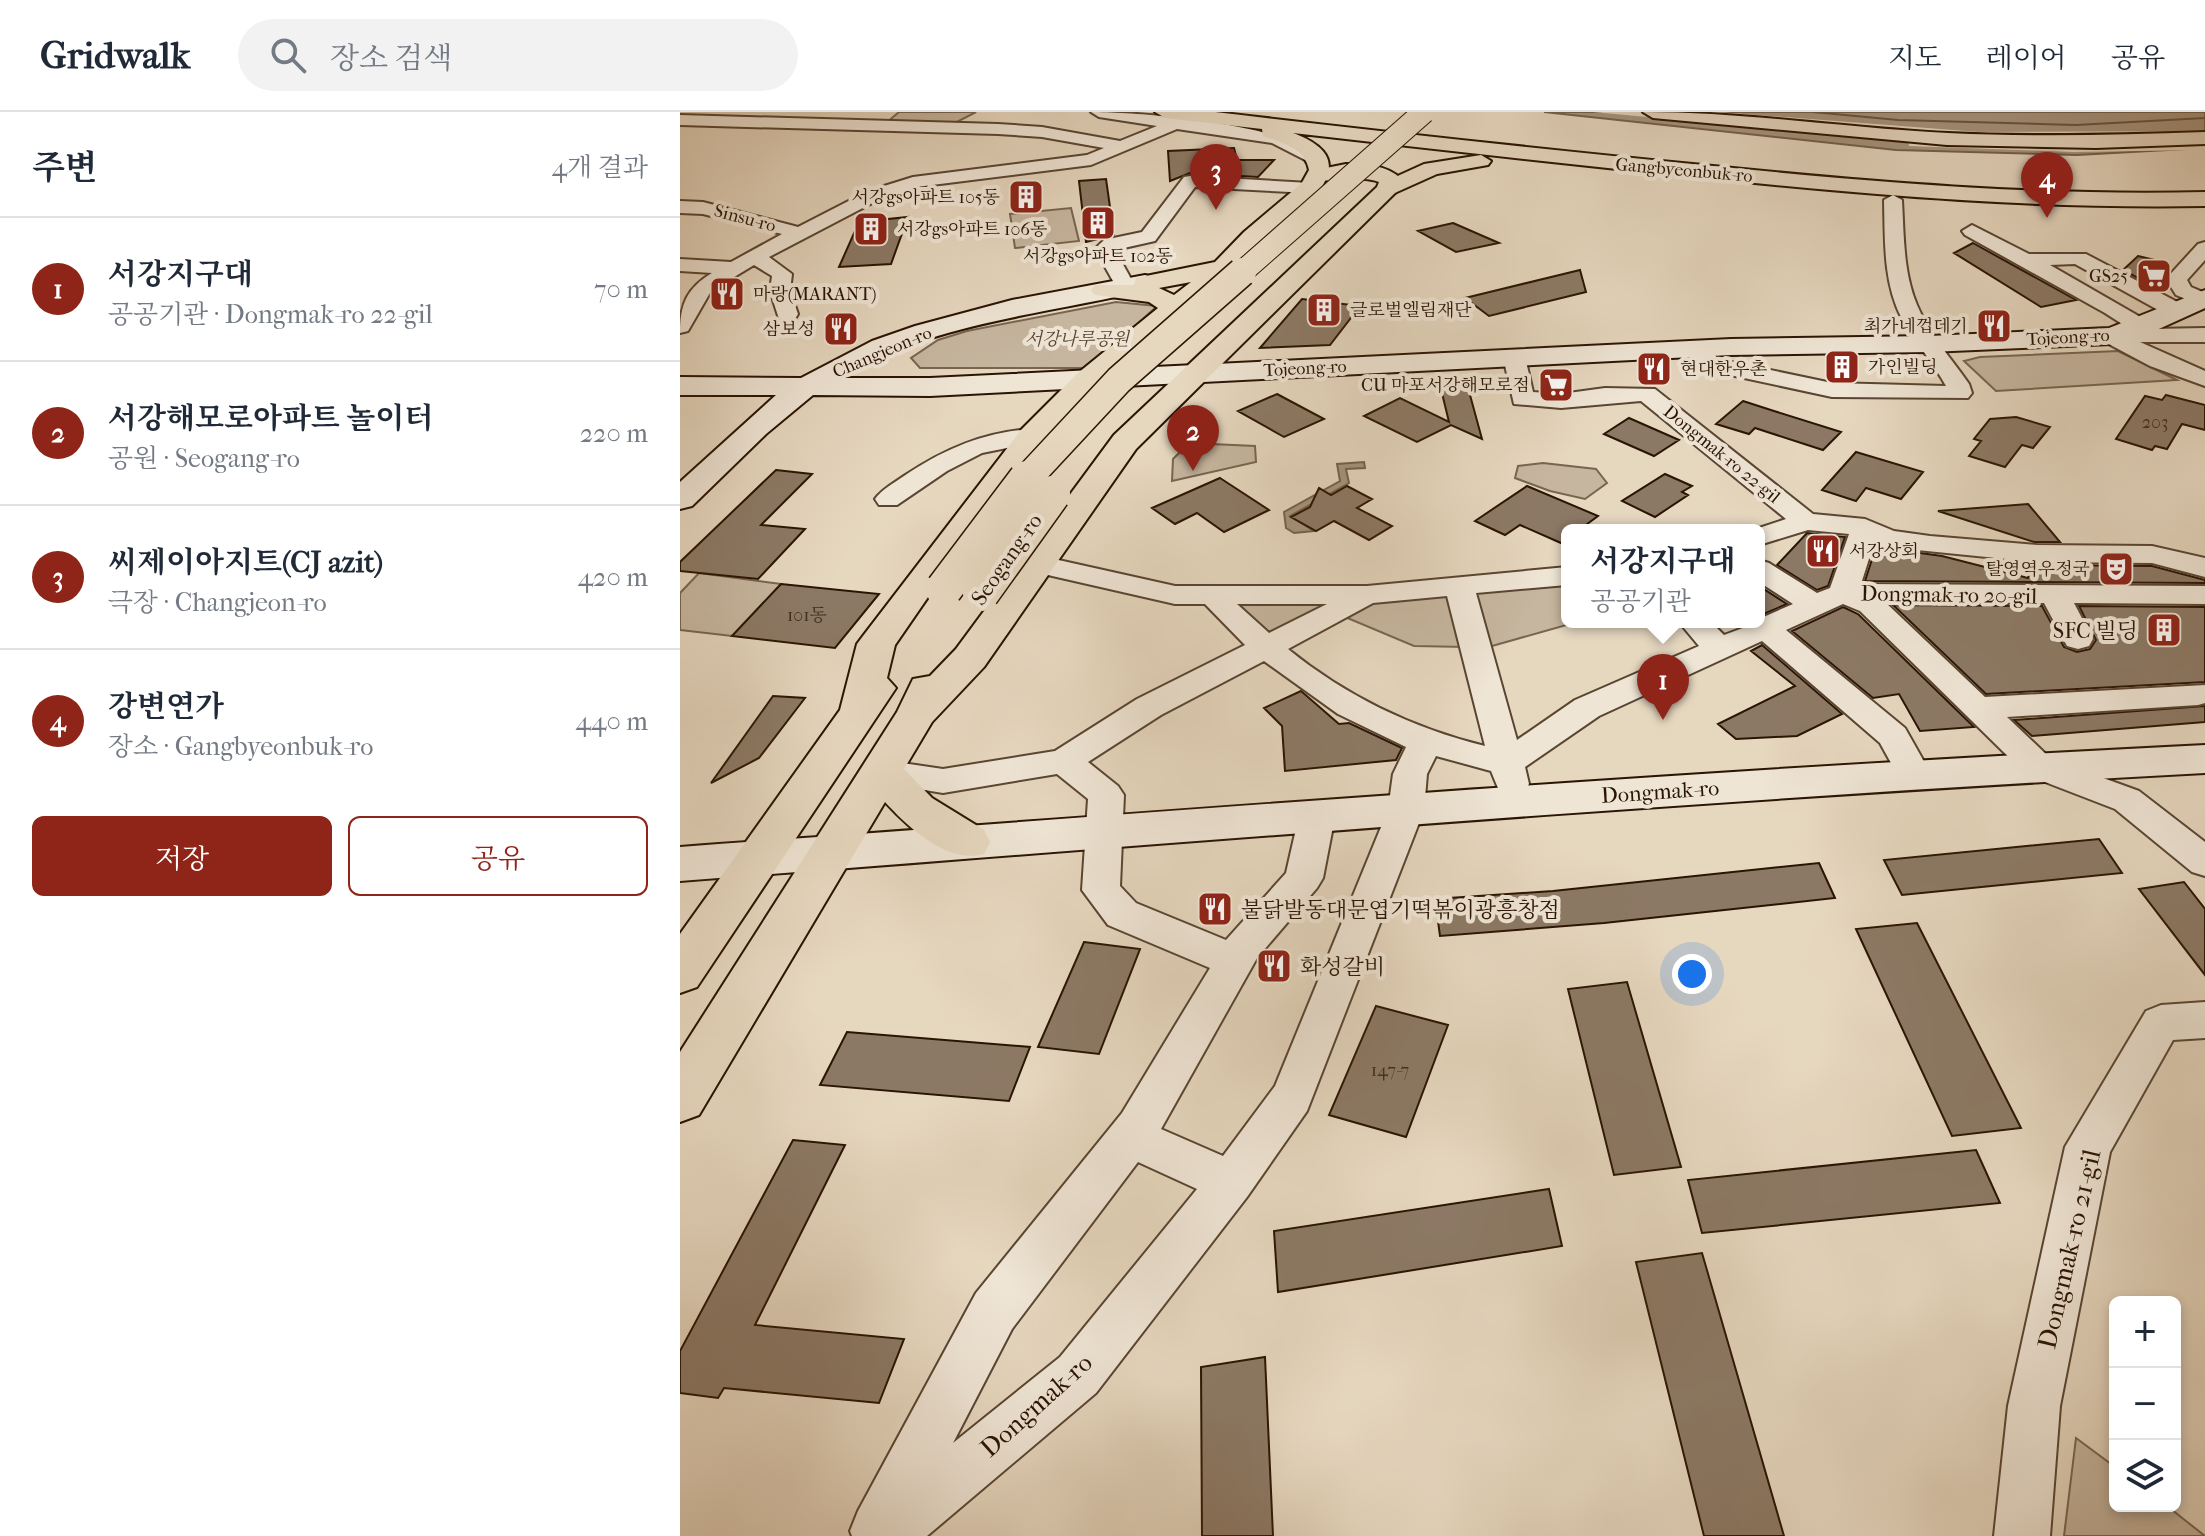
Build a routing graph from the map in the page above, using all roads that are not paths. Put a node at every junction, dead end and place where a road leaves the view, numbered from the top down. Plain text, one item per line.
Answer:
1 (894, 112) edge
2 (1099, 112) edge
3 (1259, 112) edge
4 (1424, 112) edge
5 (1449, 112) edge
6 (1653, 112) edge
7 (1209, 117) junction
8 (1170, 118) edge
9 (680, 120) edge
10 (1345, 123) edge
11 (877, 124) junction
12 (1493, 127) dead end
13 (1677, 136) dead end
14 (2205, 138) edge
15 (1268, 139) junction
16 (1947, 139) junction
17 (1628, 144) dead end
18 (1124, 147) junction
19 (1255, 153) dead end
20 (1612, 163) junction
21 (1232, 167) dead end
22 (1316, 175) junction
23 (1210, 181) junction
24 (1388, 189) junction
25 (2205, 199) edge
26 (1893, 200) dead end
27 (2165, 200) junction
28 (683, 208) edge
29 (2205, 214) edge
30 (1972, 231) dead end
31 (800, 233) junction
32 (1341, 234) junction
33 (1252, 237) junction
34 (2205, 248) edge
35 (2027, 260) junction
36 (743, 263) junction
37 (680, 265) edge
38 (1223, 268) junction
39 (1125, 286) junction
40 (2196, 302) edge
41 (1174, 308) junction
42 (787, 314) dead end
43 (680, 326) edge
44 (2141, 327) junction
45 (2205, 335) edge
46 (2111, 336) junction
47 (893, 343) junction
48 (1929, 344) junction
49 (1699, 349) junction
50 (1514, 357) junction
51 (1193, 374) junction
52 (1088, 379) junction
53 (2205, 379) edge
54 (680, 386) edge
55 (930, 387) junction
56 (803, 389) junction
57 (1032, 436) junction
58 (680, 499) edge
59 (888, 499) dead end
60 (1806, 522) junction
61 (1865, 527) junction
62 (1765, 535) edge
63 (1036, 564) junction
64 (2205, 568) edge
65 (1765, 572) edge
66 (1561, 577) edge
67 (1459, 586) junction
68 (1219, 595) junction
69 (1367, 595) junction
70 (2055, 595) junction
71 (2205, 595) edge
72 (1829, 599) junction
73 (1700, 628) edge
74 (1765, 628) junction
75 (2078, 639) dead end
76 (1267, 646) junction
77 (1720, 649) junction
78 (2198, 694) dead end
79 (1976, 708) junction
80 (860, 710) junction
81 (917, 713) junction
82 (1426, 741) junction
83 (2205, 759) edge
84 (1064, 761) junction
85 (2039, 767) junction
86 (882, 772) junction
87 (1914, 774) junction
88 (1512, 782) junction
89 (1406, 810) junction
90 (1317, 816) junction
91 (1107, 832) junction
92 (968, 842) junction
93 (834, 853) junction
94 (759, 857) junction
95 (2205, 862) edge
96 (680, 864) edge
97 (1235, 961) junction
98 (680, 973) edge
99 (2205, 1020) edge
100 (680, 1098) edge
101 (1131, 1137) junction
102 (1231, 1182) junction
103 (875, 1536) edge
104 (883, 1536) edge
105 (2022, 1536) edge

1 - 11 street
2 - 8 street
3 - 10 main road
4 - 80 main road, Seogang-ro, bridge
5 - 81 main road, Seogang-ro, bridge
6 - 16 main road
7 - 8 main road, Gangbyeonbuk-ro
7 - 10 main road, Gangbyeonbuk-ro
7 - 22 main road
8 - 15 street
8 - 18 street
9 - 11 street
10 - 20 main road, Gangbyeonbuk-ro
11 - 18 street
12 - 17 main road
13 - 16 main road
14 - 16 main road
15 - 19 street
15 - 22 street
18 - 31 street
20 - 24 main road
20 - 27 main road, Gangbyeonbuk-ro
21 - 23 street
22 - 23 street
22 - 24 main road
22 - 33 main road
23 - 39 street
24 - 32 main road
25 - 27 main road, Gangbyeonbuk-ro
26 - 48 street
27 - 29 main road
28 - 31 street, Sinsu-ro
30 - 35 street
31 - 36 street
32 - 38 main road
32 - 51 main road
33 - 38 main road
33 - 39 main road
34 - 40 street
35 - 40 street
35 - 44 street
36 - 37 street
36 - 42 street
36 - 43 street
38 - 39 main road
38 - 41 main road
39 - 41 main road
39 - 47 main road, Changjeon-ro
40 - 44 main road, Tojeong-ro
41 - 52 main road
44 - 46 main road, Tojeong-ro
45 - 46 street
46 - 48 main road, Tojeong-ro
46 - 53 street
47 - 55 main road
47 - 56 main road, Changjeon-ro
48 - 49 main road, Tojeong-ro
48 - 49 street
49 - 50 main road, Tojeong-ro
50 - 51 main road, Tojeong-ro
50 - 60 street, Dongmak-ro 22-gil
51 - 52 main road, Tojeong-ro
51 - 63 main road
52 - 55 main road, Tojeong-ro
52 - 57 main road
54 - 56 main road, Tojeong-ro
55 - 56 main road, Tojeong-ro
56 - 58 main road, Changjeon-ro
57 - 59 street
57 - 80 main road
60 - 61 street
60 - 62 street
61 - 64 street
61 - 72 street
63 - 68 street, Seogang-ro
63 - 81 main road
65 - 72 street
66 - 67 street, Seogang-ro
67 - 69 street, Seogang-ro
67 - 88 street
68 - 69 street, Seogang-ro
68 - 76 street
69 - 76 street
70 - 71 street, Dongmak-ro 20-gil
70 - 72 street, Dongmak-ro 20-gil
70 - 75 street, Dongmak-ro 20-gil
72 - 74 street
72 - 79 street
73 - 77 street
74 - 77 street
74 - 87 street
76 - 82 street
76 - 84 street
77 - 88 street
78 - 79 street
79 - 85 street
80 - 94 main road, Seogang-ro
81 - 86 main road, Seogang-ro
82 - 88 street
82 - 89 street
83 - 85 main road, Dongmak-ro
84 - 86 street
84 - 91 street
85 - 87 main road, Dongmak-ro
85 - 95 street
86 - 92 main road
86 - 93 main road, Seogang-ro
87 - 88 main road, Dongmak-ro
88 - 89 main road, Dongmak-ro
89 - 90 main road, Dongmak-ro
89 - 102 street, Dongmak-ro
90 - 91 main road, Dongmak-ro
90 - 97 street
91 - 92 main road, Dongmak-ro
91 - 97 street
92 - 93 main road, Dongmak-ro
93 - 94 main road, Dongmak-ro
93 - 100 main road, Seogang-ro
94 - 96 main road, Dongmak-ro
94 - 98 main road, Seogang-ro
97 - 101 street
99 - 105 street, Dongmak-ro 21-gil
101 - 102 street
101 - 103 street
102 - 104 street, Dongmak-ro

